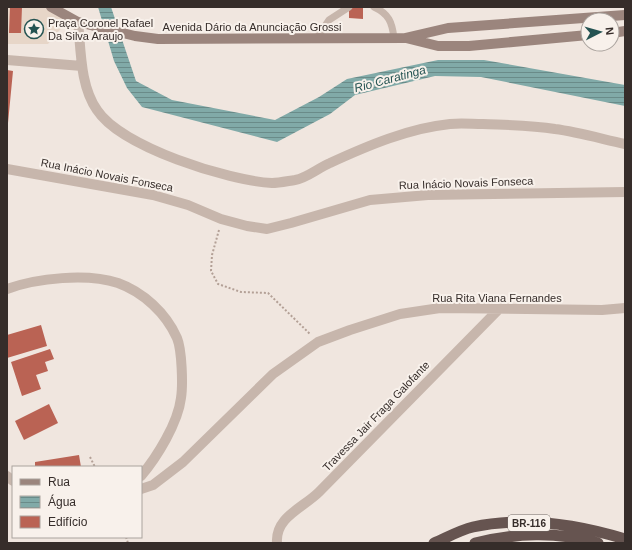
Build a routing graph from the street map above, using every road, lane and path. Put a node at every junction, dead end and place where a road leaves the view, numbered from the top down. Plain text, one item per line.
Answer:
1 (51, 7) edge
2 (349, 7) edge
3 (374, 7) edge
4 (625, 15) edge
5 (78, 22) junction
6 (580, 37) edge
7 (317, 38) junction
8 (394, 38) junction
9 (404, 38) junction
10 (7, 60) edge
11 (82, 66) junction
12 (625, 144) edge
13 (7, 169) edge
14 (625, 192) edge
15 (220, 219) junction
16 (7, 289) edge
17 (500, 308) junction
18 (625, 308) edge
19 (318, 342) junction
20 (90, 457) dead end
21 (94, 466) edge
22 (142, 475) edge
23 (142, 489) edge
24 (625, 539) edge
25 (277, 543) edge
26 (434, 543) edge
27 (475, 543) edge
28 (598, 543) edge

1 - 5 main road
2 - 7 lane
3 - 8 lane
4 - 9 main road, Avenida Dário da Anunciação Grossi
5 - 7 main road, Avenida Dário da Anunciação Grossi
5 - 11 street
6 - 9 main road, Avenida Dário da Anunciação Grossi
7 - 8 main road, Avenida Dário da Anunciação Grossi
8 - 9 main road, Avenida Dário da Anunciação Grossi
10 - 11 street
11 - 12 street
13 - 15 street, Rua Inácio Novais Fonseca
14 - 15 street, Rua Inácio Novais Fonseca
15 - 19 path
16 - 22 street
17 - 18 street, Rua Rita Viana Fernandes
17 - 19 street, Rua Rita Viana Fernandes
17 - 25 street, Travessa Jair Fraga Galofante
19 - 23 street, Rua Rita Viana Fernandes
20 - 21 path
24 - 26 highway, BR-116
27 - 28 highway, BR-116

